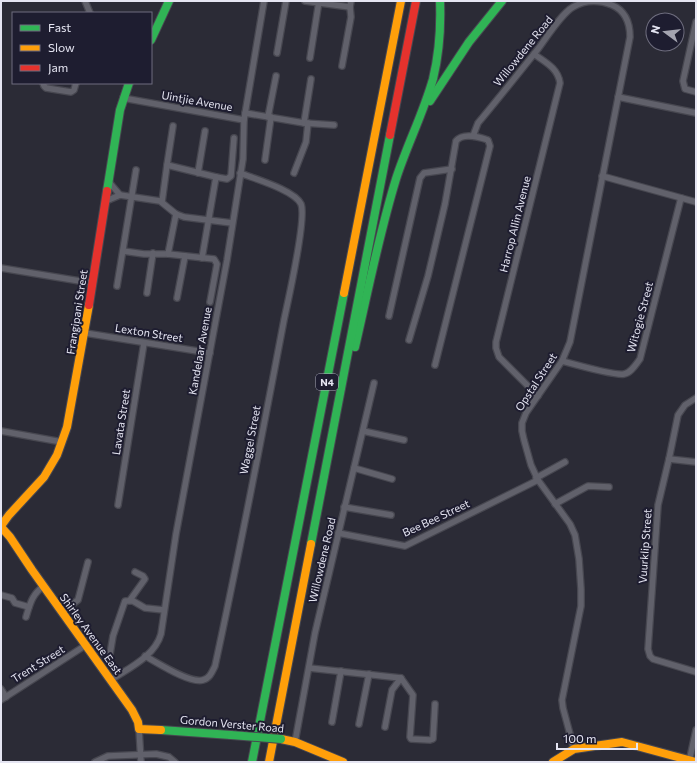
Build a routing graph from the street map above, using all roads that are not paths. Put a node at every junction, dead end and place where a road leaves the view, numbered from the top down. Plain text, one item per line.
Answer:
1 (85, 1) edge
2 (170, 1) edge
3 (264, 1) edge
4 (286, 1) edge
5 (305, 1) edge
6 (400, 1) edge
7 (416, 1) edge
8 (440, 1) edge
9 (502, 1) edge
10 (319, 2) edge
11 (351, 4) edge
12 (90, 12) edge
13 (696, 22) edge
14 (630, 37) joint
15 (152, 38) edge
16 (277, 53) dead end
17 (534, 54) junction
18 (310, 58) dead end
19 (342, 66) dead end
20 (276, 76) dead end
21 (311, 80) dead end
22 (43, 84) edge
23 (76, 84) edge
24 (129, 84) edge
25 (696, 92) edge
26 (618, 97) junction
27 (123, 98) junction
28 (246, 113) junction
29 (696, 113) edge
30 (270, 117) junction
31 (244, 120) junction
32 (306, 123) junction
33 (334, 125) dead end
34 (173, 126) dead end
35 (205, 131) dead end
36 (414, 131) junction
37 (473, 136) junction
38 (234, 138) dead end
39 (265, 160) dead end
40 (167, 166) junction
41 (452, 169) junction
42 (136, 170) dead end
43 (198, 173) junction
44 (240, 173) junction
45 (294, 173) dead end
46 (602, 176) junction
47 (216, 177) junction
48 (109, 182) junction
49 (120, 195) junction
50 (132, 197) junction
51 (681, 198) junction
52 (106, 201) junction
53 (162, 202) junction
54 (696, 202) edge
55 (176, 214) junction
56 (208, 220) junction
57 (232, 223) junction
58 (123, 251) junction
59 (153, 253) junction
60 (168, 254) junction
61 (185, 256) junction
62 (202, 258) junction
63 (1, 268) edge
64 (92, 283) junction
65 (116, 286) dead end
66 (147, 293) dead end
67 (178, 298) dead end
68 (210, 302) dead end
69 (389, 316) dead end
70 (85, 334) junction
71 (409, 340) dead end
72 (144, 343) junction
73 (210, 353) junction
74 (562, 361) junction
75 (435, 365) dead end
76 (374, 383) dead end
77 (538, 396) junction
78 (696, 398) edge
79 (1, 431) edge
80 (363, 431) junction
81 (404, 440) dead end
82 (62, 442) junction
83 (669, 459) junction
84 (565, 462) dead end
85 (696, 462) edge
86 (354, 468) junction
87 (392, 479) dead end
88 (537, 479) junction
89 (609, 487) dead end
90 (555, 504) junction
91 (118, 505) dead end
92 (319, 507) junction
93 (344, 507) junction
94 (391, 515) dead end
95 (1, 526) edge
96 (338, 533) junction
97 (88, 562) dead end
98 (135, 572) dead end
99 (44, 586) junction
100 (1, 595) edge
101 (130, 600) junction
102 (29, 607) junction
103 (164, 610) junction
104 (62, 612) junction
105 (26, 617) dead end
106 (86, 646) junction
107 (110, 654) dead end
108 (146, 656) junction
109 (309, 668) junction
110 (341, 671) junction
111 (696, 672) edge
112 (369, 674) junction
113 (401, 678) junction
114 (111, 680) junction
115 (1, 690) edge
116 (4, 698) edge
117 (436, 704) dead end
118 (332, 722) dead end
119 (359, 724) dead end
120 (385, 727) dead end
121 (139, 729) junction
122 (696, 730) edge
123 (296, 742) junction
124 (574, 749) junction
125 (140, 754) junction
126 (691, 761) edge
127 (95, 762) edge
128 (141, 762) edge
129 (174, 762) edge
130 (252, 762) edge
131 (269, 762) edge
132 (343, 762) edge
133 (553, 762) edge

1 - 12 street
2 - 15 main road
3 - 28 street, Kandelaar Avenue
4 - 16 street
5 - 10 street
6 - 130 main road, N4
7 - 92 main road, N4
8 - 36 main road
9 - 36 main road
10 - 11 street
10 - 18 street
11 - 19 street
13 - 25 street
14 - 17 street, Willowdene Road
14 - 26 street, Opstal Street
17 - 37 street, Willowdene Road
17 - 77 street, Harrop Allin Avenue
20 - 30 street
21 - 32 street
22 - 23 street
24 - 27 main road, Frangipani Street
26 - 29 street
26 - 46 street, Opstal Street
27 - 31 street, Uintjie Avenue
27 - 48 main road, Frangipani Street
28 - 30 street
28 - 31 street, Kandelaar Avenue
30 - 32 street
30 - 39 street
31 - 44 street, Kandelaar Avenue
32 - 33 street
32 - 45 street
34 - 40 street
35 - 43 street
36 - 92 main road
37 - 41 street
37 - 75 street
38 - 47 street
40 - 43 street
40 - 53 street
41 - 69 street
41 - 71 street
42 - 50 street
43 - 47 street
44 - 57 street, Kandelaar Avenue
44 - 108 street, Waggel Street
46 - 51 street
46 - 74 street, Opstal Street
47 - 56 street
48 - 49 street
48 - 52 main road, Frangipani Street
49 - 50 street
49 - 52 street
50 - 53 street
50 - 58 street
51 - 54 street
51 - 74 street, Witogie Street
52 - 64 main road, Frangipani Street
53 - 55 street
55 - 56 street
55 - 60 street
56 - 57 street
56 - 62 street
57 - 73 street, Kandelaar Avenue
58 - 59 street
58 - 65 street
59 - 60 street
59 - 66 street
60 - 61 street
61 - 62 street
61 - 67 street
62 - 68 street
63 - 64 street
64 - 70 main road, Frangipani Street
70 - 72 street, Lexton Street
70 - 82 main road, Frangipani Street
72 - 73 street, Lexton Street
72 - 91 street, Lavata Street
73 - 103 street, Kandelaar Avenue
74 - 77 street, Opstal Street
76 - 80 street, Willowdene Road
77 - 88 street, Opstal Street
78 - 83 street, Vuurklip Street
79 - 82 street
80 - 81 street
80 - 86 street, Willowdene Road
82 - 95 main road, Frangipani Street
83 - 85 street
83 - 111 street, Vuurklip Street
84 - 88 street, Bee Bee Street
86 - 87 street
86 - 93 street, Willowdene Road
88 - 90 street, Opstal Street
88 - 96 street, Bee Bee Street
89 - 90 street
90 - 124 street, Opstal Street
92 - 131 main road, N4
93 - 94 street
93 - 96 street, Willowdene Road
95 - 99 main road, Shirley Avenue East
96 - 109 street, Willowdene Road
97 - 104 street
98 - 101 street
99 - 102 street
99 - 104 main road, Shirley Avenue East
100 - 102 street
101 - 103 street
101 - 107 street
102 - 105 street
103 - 108 street, Kandelaar Avenue
104 - 106 main road, Shirley Avenue East
106 - 114 main road, Shirley Avenue East
106 - 116 street, Trent Street
108 - 114 street, Kandelaar Avenue
109 - 110 street
109 - 123 street, Willowdene Road
110 - 112 street
110 - 118 street
112 - 113 street
112 - 119 street
113 - 117 street
113 - 120 street
114 - 121 main road, Shirley Avenue East
115 - 116 street
121 - 123 main road, Gordon Verster Road, bridge
121 - 125 street, Shirley Avenue East
122 - 126 street
123 - 132 main road, Gordon Verster Road
124 - 126 main road
124 - 133 main road
125 - 127 street
125 - 128 street, Shirley Avenue East
125 - 129 street

